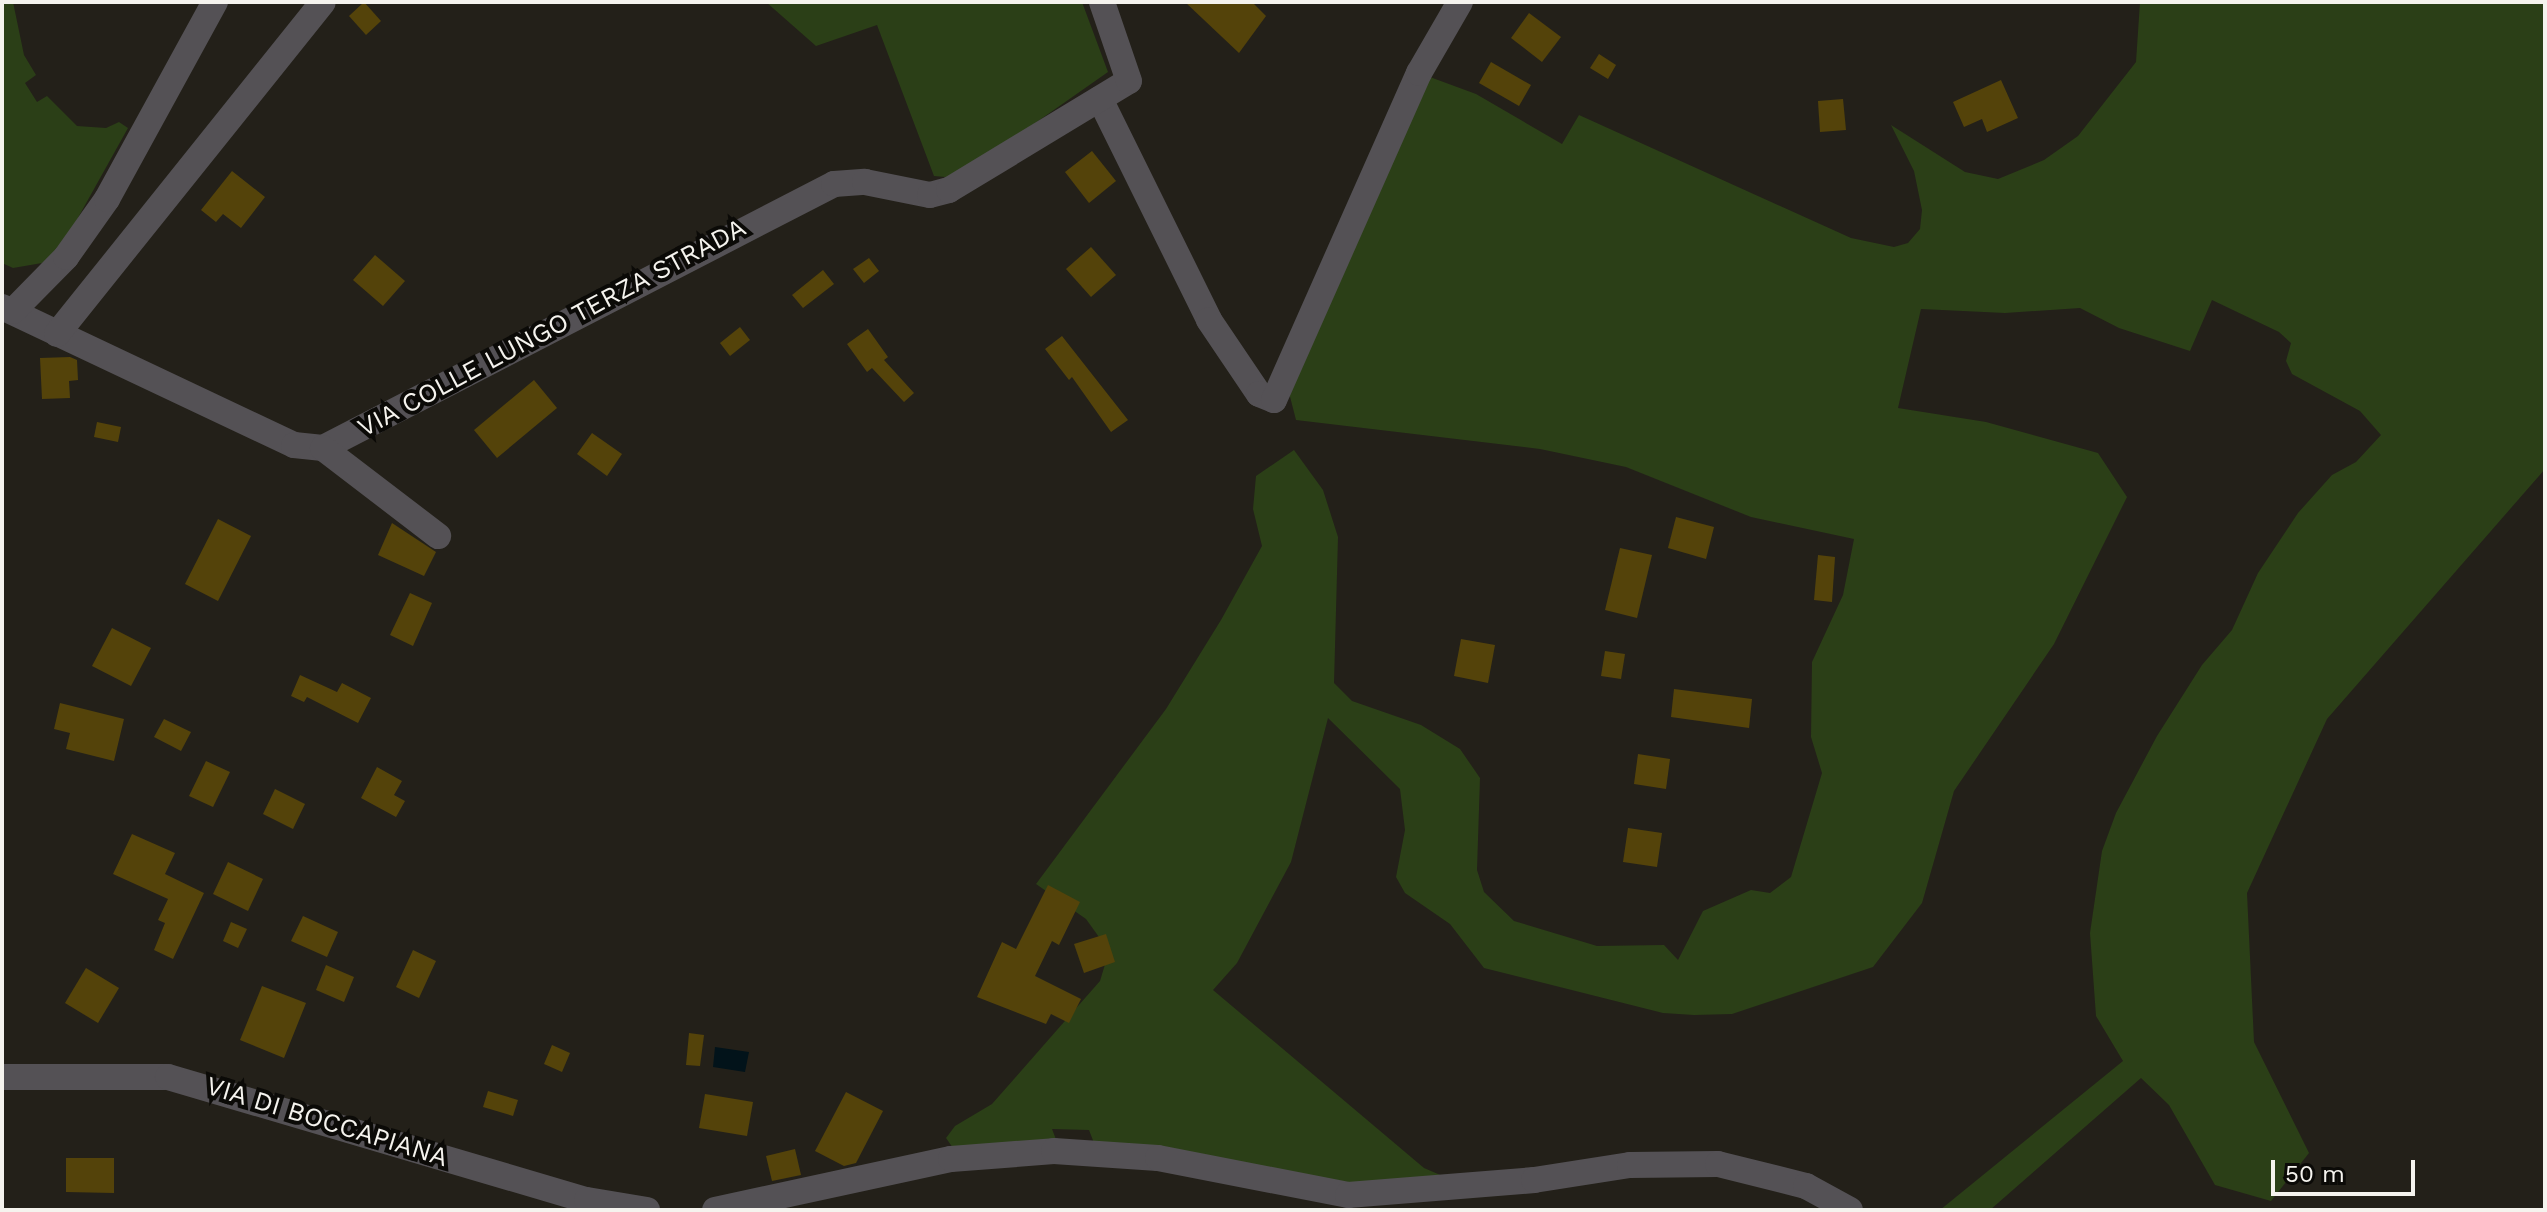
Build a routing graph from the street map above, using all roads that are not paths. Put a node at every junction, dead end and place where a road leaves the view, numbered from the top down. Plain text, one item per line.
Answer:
1 (215, 2) edge
2 (323, 2) edge
3 (1102, 2) edge
4 (1460, 2) edge
5 (1100, 99) junction
6 (8, 309) edge
7 (57, 334) junction
8 (323, 448) junction
9 (438, 536) dead end
10 (2, 1077) edge
11 (647, 1210) edge
12 (715, 1210) edge
13 (1850, 1210) edge

1 - 6 street
2 - 7 street
3 - 5 street, VIA COLLE LUNGO TERZA STRADA
4 - 5 street
5 - 8 street, VIA COLLE LUNGO TERZA STRADA
6 - 7 street
7 - 8 street
8 - 9 street
10 - 11 street, VIA DI BOCCAPIANA
12 - 13 street

